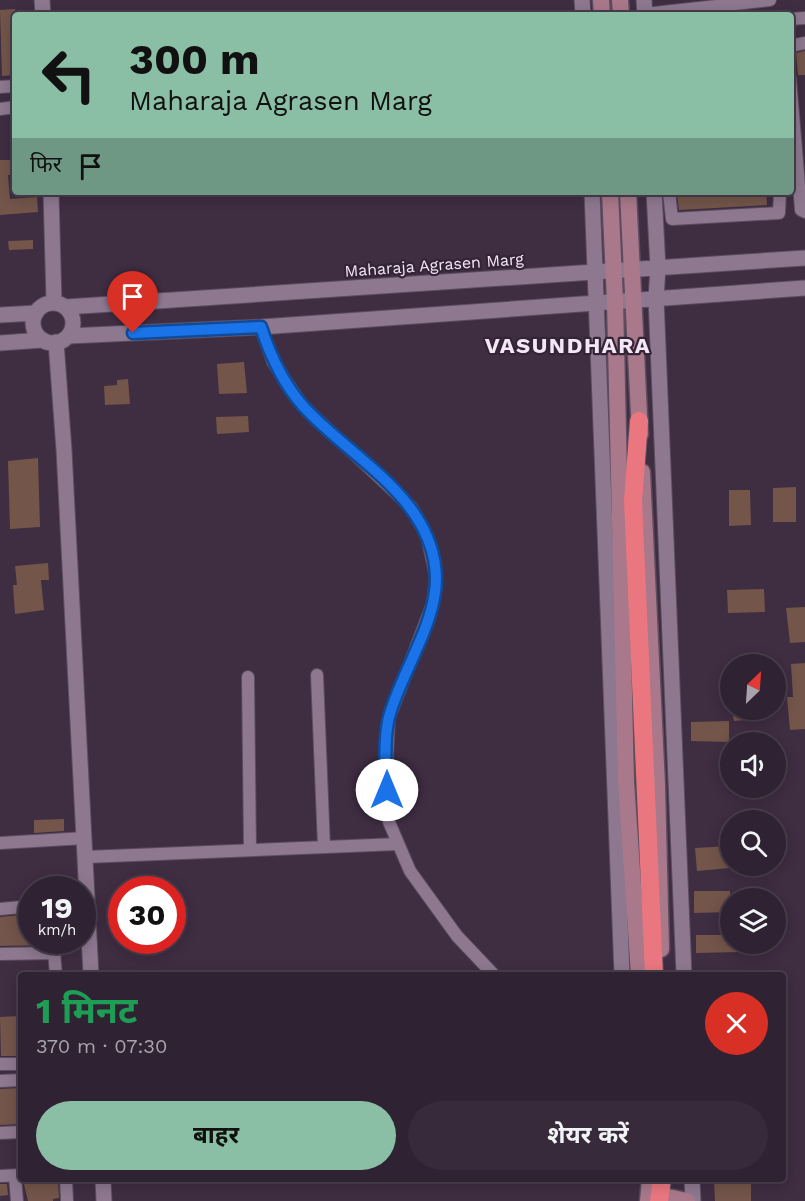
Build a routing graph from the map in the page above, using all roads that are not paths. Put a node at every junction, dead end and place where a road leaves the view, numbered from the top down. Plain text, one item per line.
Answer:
1 (770, 0) edge
2 (645, 10) edge
3 (794, 126) edge
4 (51, 195) edge
5 (592, 195) edge
6 (610, 195) edge
7 (628, 195) edge
8 (654, 195) edge
9 (669, 195) edge
10 (780, 195) edge
11 (805, 212) edge
12 (805, 258) edge
13 (658, 268) junction
14 (632, 270) junction
15 (614, 271) junction
16 (594, 273) junction
17 (805, 288) edge
18 (656, 298) junction
19 (633, 300) junction
20 (615, 301) junction
21 (596, 303) junction
22 (60, 305) junction
23 (36, 313) junction
24 (0, 315) edge
25 (261, 327) junction
26 (56, 339) junction
27 (0, 343) edge
28 (639, 421) junction
29 (317, 675) dead end
30 (248, 677) dead end
31 (85, 838) junction
32 (0, 843) edge
33 (398, 844) junction
34 (324, 847) junction
35 (250, 850) junction
36 (86, 857) junction
37 (18, 907) edge
38 (0, 909) edge
39 (18, 952) edge
40 (0, 954) edge
41 (54, 954) edge
42 (56, 972) edge
43 (91, 972) edge
44 (491, 972) edge
45 (622, 972) edge
46 (639, 972) edge
47 (654, 972) edge
48 (662, 972) edge
49 (684, 972) edge
50 (0, 1064) edge
51 (18, 1064) edge
52 (18, 1080) edge
53 (0, 1081) edge
54 (18, 1132) edge
55 (0, 1133) edge
56 (18, 1175) edge
57 (0, 1176) edge
58 (66, 1182) edge
59 (103, 1182) edge
60 (645, 1182) edge
61 (651, 1182) edge
62 (661, 1182) edge
63 (668, 1182) edge
64 (692, 1182) edge
65 (658, 1199) edge
66 (17, 1201) edge
67 (67, 1201) edge
68 (104, 1201) edge
69 (687, 1201) edge
70 (693, 1201) edge

1 - 2 street
3 - 11 street
4 - 22 street
5 - 16 street
6 - 15 main road
7 - 14 main road
8 - 13 street
9 - 10 street
12 - 13 street, Maharaja Agrasen Marg
13 - 14 street, Maharaja Agrasen Marg
13 - 18 street
14 - 15 street, Maharaja Agrasen Marg
14 - 19 main road
15 - 16 street, Maharaja Agrasen Marg
15 - 20 main road
16 - 21 street
16 - 22 street, Maharaja Agrasen Marg
17 - 18 street
18 - 19 street
18 - 49 street
19 - 20 street
19 - 28 main road
20 - 21 street
20 - 46 main road
21 - 25 street
21 - 45 street
22 - 23 street
22 - 26 street
23 - 24 street
23 - 26 street
25 - 26 street
25 - 33 street
26 - 27 street
26 - 31 street
28 - 47 highway
28 - 48 main road
29 - 34 street
30 - 35 street
31 - 32 street
31 - 36 street
33 - 34 street
33 - 44 street
34 - 35 street
35 - 36 street
36 - 43 street
37 - 38 street
39 - 40 street
41 - 42 street
50 - 51 street
52 - 53 street
54 - 55 street
56 - 57 street
56 - 66 street
58 - 67 street
59 - 68 street
60 - 65 street
61 - 65 main road
62 - 65 highway
63 - 65 main road
64 - 70 street
65 - 69 main road

